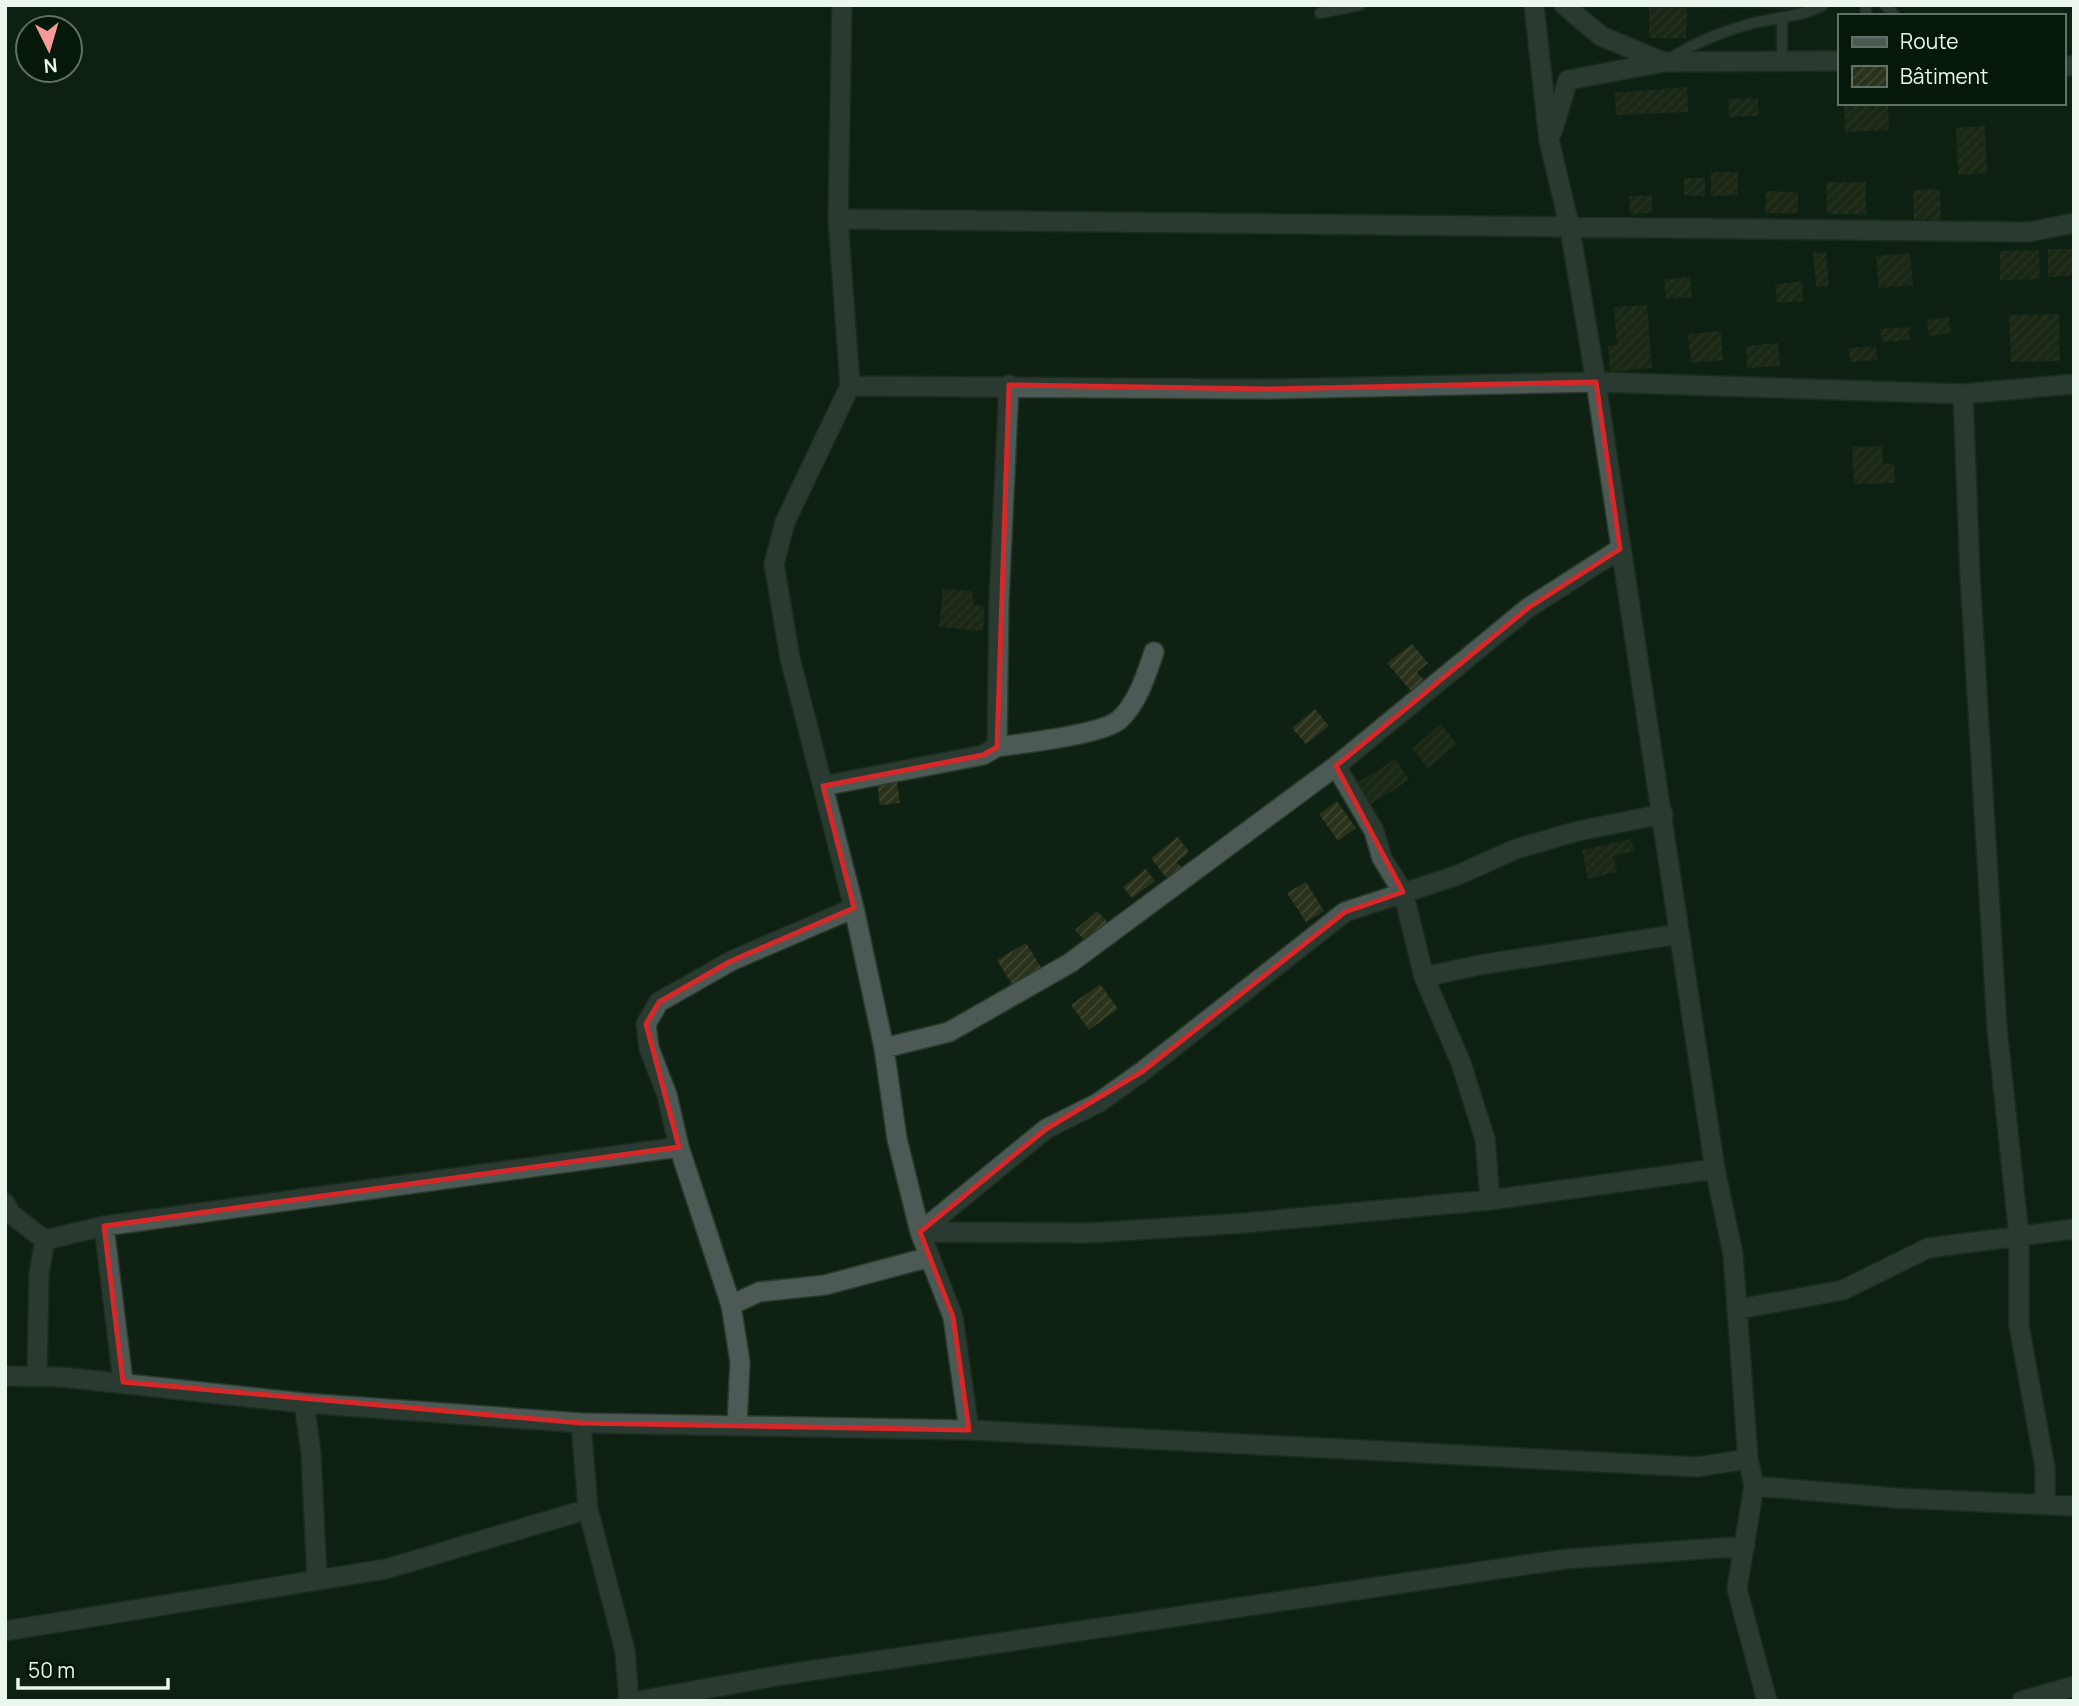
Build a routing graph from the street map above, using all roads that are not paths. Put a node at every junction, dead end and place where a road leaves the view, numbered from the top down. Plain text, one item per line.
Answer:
1 (842, 5) edge
2 (1360, 5) edge
3 (1534, 5) edge
4 (1564, 5) edge
5 (1823, 5) edge
6 (1320, 13) dead end
7 (1782, 18) junction
8 (1782, 61) junction
9 (1838, 61) edge
10 (1664, 62) junction
11 (1549, 140) junction
12 (838, 219) junction
13 (2074, 223) edge
14 (1570, 229) junction
15 (1596, 382) junction
16 (2074, 384) edge
17 (1009, 385) junction
18 (850, 386) junction
19 (1963, 394) junction
20 (1620, 549) junction
21 (1154, 652) dead end
22 (997, 747) junction
23 (1336, 766) junction
24 (823, 786) junction
25 (1663, 814) junction
26 (1403, 892) junction
27 (854, 908) junction
28 (1679, 934) junction
29 (1424, 977) junction
30 (884, 1048) junction
31 (679, 1147) junction
32 (1715, 1169) junction
33 (1490, 1200) junction
34 (5, 1203) edge
35 (104, 1226) junction
36 (2074, 1229) edge
37 (920, 1232) junction
38 (2019, 1236) junction
39 (45, 1240) junction
40 (930, 1257) junction
41 (731, 1305) junction
42 (1739, 1309) junction
43 (5, 1376) edge
44 (37, 1377) junction
45 (123, 1382) junction
46 (304, 1403) junction
47 (581, 1423) junction
48 (737, 1423) junction
49 (969, 1430) junction
50 (1748, 1459) junction
51 (1754, 1486) junction
52 (2045, 1505) junction
53 (2074, 1506) edge
54 (589, 1509) junction
55 (1745, 1546) junction
56 (317, 1579) junction
57 (5, 1631) edge
58 (2074, 1686) edge
59 (629, 1701) edge
60 (638, 1701) edge
61 (1767, 1701) edge
62 (2022, 1701) edge

1 - 12 street
2 - 6 lane
3 - 11 street
4 - 10 street
5 - 7 lane
7 - 8 lane
7 - 10 lane
8 - 9 street
8 - 10 street
10 - 11 street
11 - 14 street
12 - 14 street
12 - 18 street
13 - 14 street
14 - 15 street
15 - 17 street
15 - 19 street
15 - 20 street
16 - 19 street
17 - 18 street
17 - 22 street
18 - 24 street
19 - 38 street
20 - 23 street
20 - 25 street
21 - 22 street
22 - 24 street
23 - 26 street
23 - 30 street
24 - 27 street
25 - 26 street
25 - 28 street
26 - 29 street
26 - 37 street
27 - 30 street
27 - 31 street
28 - 29 street
28 - 32 street
29 - 33 street
30 - 37 street
31 - 35 street
31 - 41 street
32 - 33 street
32 - 42 street
33 - 37 street
34 - 39 street
35 - 39 street
35 - 45 street
36 - 38 street
37 - 40 street
38 - 42 street
38 - 52 street
39 - 44 street
40 - 41 street
40 - 49 street
41 - 48 street
42 - 50 street
43 - 44 street
44 - 45 street
45 - 46 street
46 - 47 street
46 - 56 street
47 - 48 street
47 - 54 street
48 - 49 street
49 - 50 street
50 - 51 street
51 - 52 street
51 - 55 street
52 - 53 street
54 - 56 street
54 - 59 street
55 - 60 street
55 - 61 street
56 - 57 street
58 - 62 street

